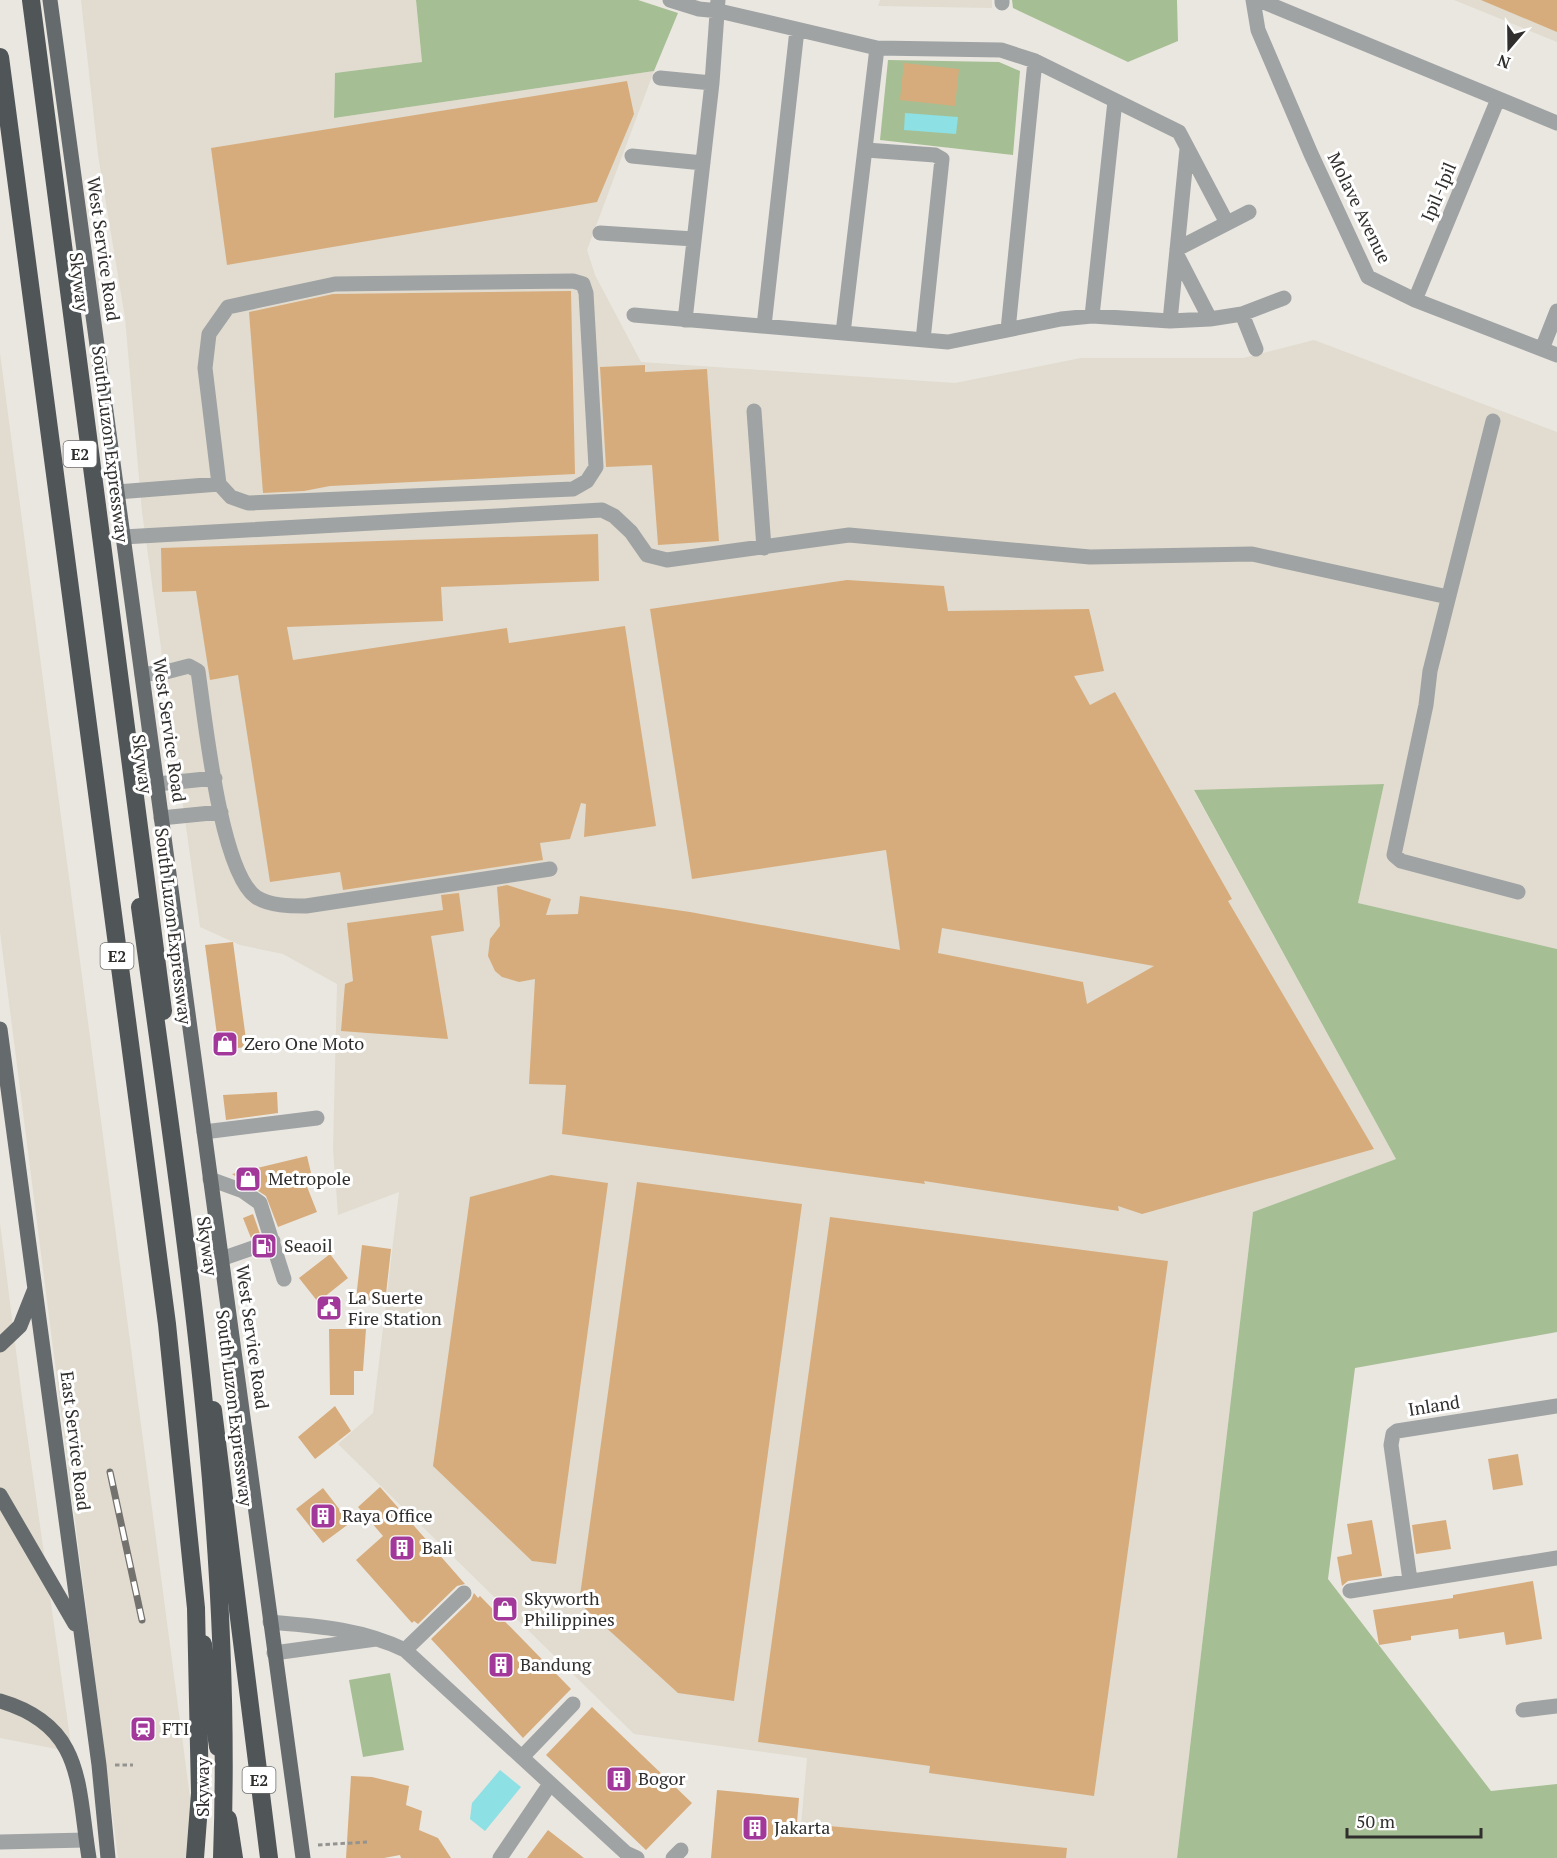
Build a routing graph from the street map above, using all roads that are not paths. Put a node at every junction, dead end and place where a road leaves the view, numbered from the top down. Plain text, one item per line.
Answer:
1 (20, 0) edge
2 (31, 0) edge
3 (50, 0) edge
4 (670, 0) edge
5 (1253, 0) edge
6 (1259, 0) edge
7 (719, 5) edge
8 (797, 30) junction
9 (877, 48) junction
10 (0, 57) edge
11 (1035, 61) junction
12 (660, 78) dead end
13 (712, 83) junction
14 (1498, 99) junction
15 (1115, 101) junction
16 (0, 110) edge
17 (1557, 123) edge
18 (1187, 149) junction
19 (866, 150) junction
20 (632, 156) dead end
21 (703, 163) junction
22 (1249, 212) dead end
23 (1227, 223) junction
24 (600, 233) dead end
25 (694, 239) junction
26 (1177, 252) junction
27 (1284, 298) dead end
28 (1415, 300) junction
29 (1557, 311) edge
30 (1242, 314) junction
31 (634, 315) dead end
32 (1092, 316) junction
33 (1210, 319) junction
34 (685, 320) junction
35 (1170, 321) junction
36 (764, 326) junction
37 (1008, 330) junction
38 (843, 333) junction
39 (923, 340) junction
40 (1256, 349) dead end
41 (1542, 349) junction
42 (1557, 355) edge
43 (754, 411) dead end
44 (1493, 421) dead end
45 (219, 484) junction
46 (117, 492) junction
47 (123, 537) junction
48 (764, 548) junction
49 (1448, 597) junction
50 (142, 674) junction
51 (215, 778) junction
52 (157, 784) junction
53 (221, 812) junction
54 (161, 818) junction
55 (550, 869) dead end
56 (1518, 892) dead end
57 (0, 1029) edge
58 (317, 1118) dead end
59 (204, 1132) junction
60 (210, 1179) junction
61 (273, 1241) junction
62 (221, 1259) junction
63 (284, 1279) dead end
64 (36, 1283) junction
65 (0, 1345) edge
66 (1557, 1406) edge
67 (0, 1495) edge
68 (1557, 1558) edge
69 (1410, 1580) junction
70 (1350, 1591) dead end
71 (464, 1593) dead end
72 (270, 1623) junction
73 (80, 1634) junction
74 (382, 1638) junction
75 (405, 1650) junction
76 (274, 1653) junction
77 (0, 1701) edge
78 (573, 1704) dead end
79 (1557, 1706) edge
80 (1523, 1710) dead end
81 (523, 1756) junction
82 (221, 1765) junction
83 (550, 1784) junction
84 (86, 1840) junction
85 (0, 1842) edge
86 (302, 1853) edge
87 (89, 1858) edge
88 (108, 1858) edge
89 (195, 1858) edge
90 (222, 1858) edge
91 (228, 1858) edge
92 (234, 1858) edge
93 (269, 1858) edge
94 (500, 1858) edge
95 (637, 1858) edge

1 - 90 highway, Skyway / E2, bridge
2 - 93 highway, South Luzon Expressway / E2
3 - 46 main road, West Service Road
4 - 7 street
5 - 28 street, Molave Avenue
6 - 14 street
7 - 8 street
7 - 13 street
8 - 9 street
8 - 36 street
9 - 11 street
9 - 19 street
10 - 89 highway, Skyway / E2, bridge
11 - 15 street
11 - 37 street
12 - 13 street
13 - 21 street
14 - 17 street
14 - 28 street, Ipil-Ipil
15 - 18 street
15 - 32 street
16 - 82 highway, E2
18 - 23 street
18 - 26 street
19 - 38 street
19 - 39 street
20 - 21 street
21 - 25 street
22 - 23 street
23 - 26 street
24 - 25 street
25 - 34 street
26 - 33 street
26 - 35 street
27 - 30 street
28 - 41 street, Molave Avenue
29 - 41 street
30 - 33 street
30 - 40 street
31 - 34 street
32 - 35 street
32 - 37 street
33 - 35 street
34 - 36 street
36 - 38 street
37 - 39 street
38 - 39 street
41 - 42 street, Molave Avenue
43 - 48 street
44 - 49 street
45 - 45 street
45 - 46 street
46 - 47 main road, West Service Road
47 - 48 street
47 - 50 main road, West Service Road
48 - 49 street
49 - 56 street
50 - 51 street
50 - 52 main road, West Service Road
51 - 52 street
51 - 53 street
52 - 54 main road, West Service Road
53 - 54 street
53 - 55 street
54 - 59 main road, West Service Road
57 - 64 main road, East Service Road
58 - 59 street
59 - 60 main road, West Service Road
60 - 61 street
60 - 62 main road, West Service Road
61 - 62 street
61 - 63 street
62 - 72 main road, West Service Road
64 - 65 main road
64 - 73 main road, East Service Road
66 - 69 street, Inland
67 - 73 main road
68 - 69 street
69 - 70 street
71 - 75 street
72 - 74 street
72 - 76 main road, West Service Road
73 - 88 main road, East Service Road
74 - 75 street
74 - 76 street
75 - 81 street
76 - 86 main road, West Service Road
77 - 84 main road
78 - 81 street
79 - 80 street
81 - 83 street
82 - 91 highway
82 - 92 highway, E2
83 - 94 street
83 - 95 street
84 - 85 street
84 - 87 main road

